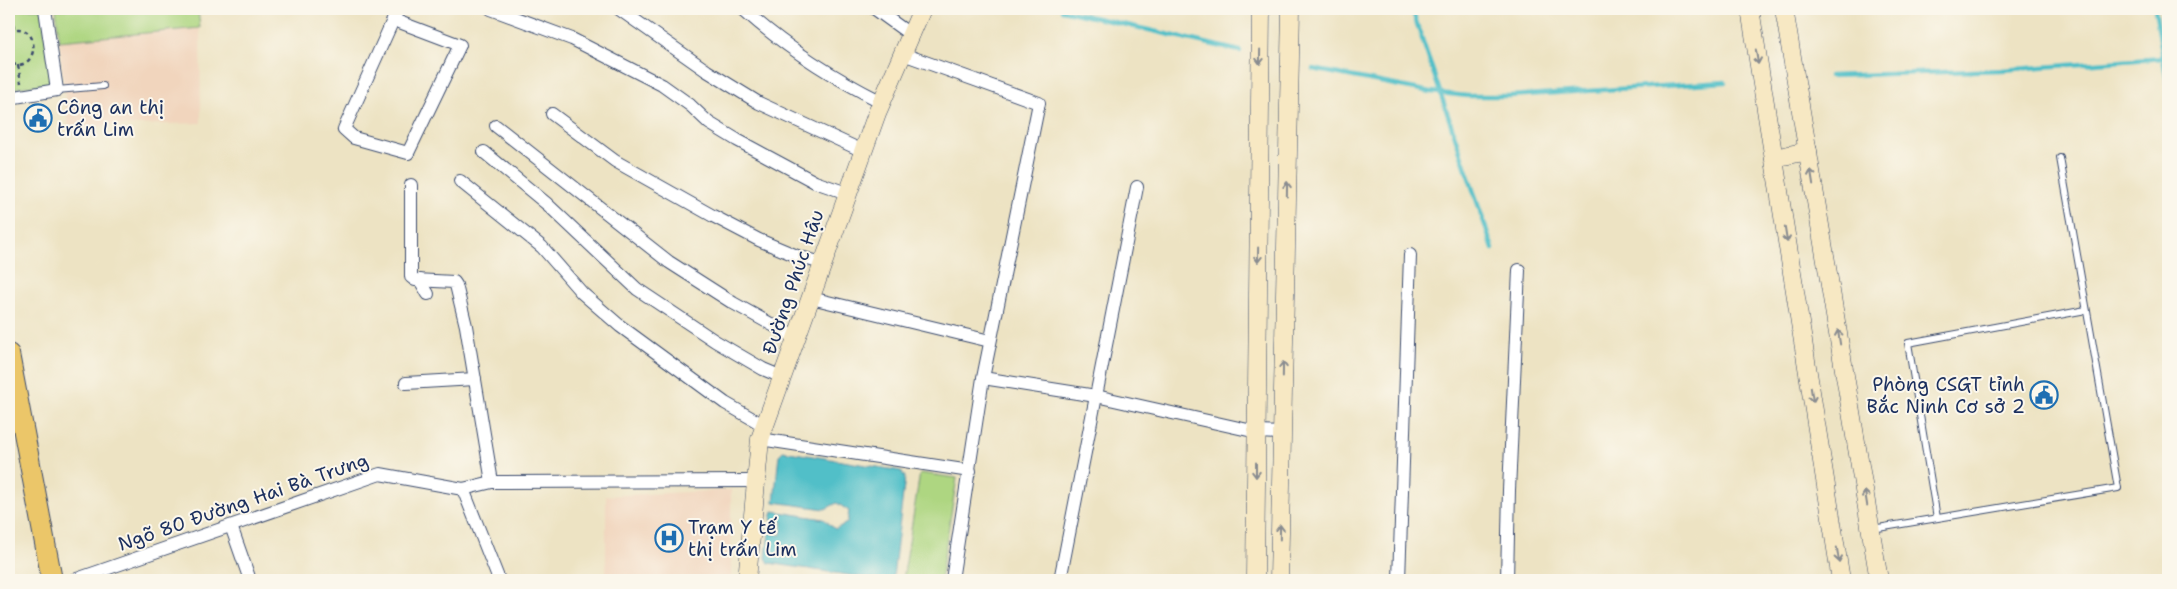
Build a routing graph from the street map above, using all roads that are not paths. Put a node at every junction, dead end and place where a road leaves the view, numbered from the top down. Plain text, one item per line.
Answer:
1 (46, 9) edge
2 (491, 9) edge
3 (619, 9) edge
4 (743, 9) edge
5 (875, 9) edge
6 (922, 9) edge
7 (1261, 9) edge
8 (1291, 9) edge
9 (1750, 9) edge
10 (1784, 9) edge
11 (396, 14) edge
12 (911, 35) junction
13 (902, 54) junction
14 (103, 86) dead end
15 (57, 90) junction
16 (9, 98) edge
17 (882, 102) junction
18 (552, 114) dead end
19 (496, 126) dead end
20 (863, 151) junction
21 (1808, 151) junction
22 (484, 152) dead end
23 (1774, 158) junction
24 (2060, 158) dead end
25 (460, 181) dead end
26 (411, 185) dead end
27 (1137, 186) dead end
28 (847, 193) junction
29 (1258, 226) junction
30 (1286, 228) junction
31 (1410, 255) dead end
32 (822, 263) junction
33 (1518, 270) dead end
34 (420, 280) junction
35 (428, 294) dead end
36 (811, 298) junction
37 (2086, 310) junction
38 (796, 338) junction
39 (990, 341) junction
40 (9, 354) edge
41 (782, 377) junction
42 (983, 378) junction
43 (475, 379) junction
44 (406, 383) dead end
45 (1096, 396) junction
46 (1257, 432) junction
47 (763, 433) junction
48 (1281, 433) junction
49 (970, 471) junction
50 (756, 481) junction
51 (492, 482) junction
52 (463, 489) junction
53 (1937, 518) junction
54 (231, 526) junction
55 (1871, 529) junction
56 (52, 580) edge
57 (74, 580) edge
58 (250, 580) edge
59 (499, 580) edge
60 (747, 580) edge
61 (952, 580) edge
62 (1060, 580) edge
63 (1255, 580) edge
64 (1279, 580) edge
65 (1399, 580) edge
66 (1508, 580) edge
67 (1842, 580) edge
68 (1879, 580) edge

1 - 15 street
2 - 28 street
3 - 20 street
4 - 17 street
5 - 12 street
6 - 12 street, Đường Phúc Hậu
7 -> 29 street
30 -> 8 street
9 -> 23 street
10 - 21 street
11 - 11 street
12 - 13 street, Đường Phúc Hậu
13 - 17 street, Đường Phúc Hậu
13 - 39 street
14 - 15 lane
15 - 16 street
17 - 20 street, Đường Phúc Hậu
18 - 32 street
19 - 38 street
20 - 28 street, Đường Phúc Hậu
21 - 23 street
55 -> 21 street
22 - 41 street
23 -> 67 street
24 - 37 lane
25 - 47 street
26 - 34 street
27 - 45 street
28 - 32 street, Đường Phúc Hậu
29 - 30 street
29 -> 46 street
48 -> 30 street
31 - 65 street
32 - 36 street, Đường Phúc Hậu
33 - 66 street
34 - 35 street
34 - 43 street
36 - 38 street, Đường Phúc Hậu
36 - 39 street
37 - 53 lane
37 - 53 lane
38 - 41 street, Đường Phúc Hậu
39 - 42 street
40 - 56 main road
41 - 47 street, Đường Phúc Hậu
42 - 45 street
42 - 49 street
43 - 44 street
43 - 51 street
45 - 46 street
45 - 62 street
46 - 48 street
46 -> 63 street
47 - 49 street
47 - 50 street, Đường Phúc Hậu
64 -> 48 street
49 - 61 street
50 - 51 street, Ngõ 80 Đường Hai Bà Trưng
50 - 60 street, Đường Phúc Hậu
51 - 52 street, Ngõ 80 Đường Hai Bà Trưng
52 - 54 street, Ngõ 80 Đường Hai Bà Trưng
52 - 59 street
53 - 55 lane
54 - 57 street, Ngõ 80 Đường Hai Bà Trưng
54 - 58 street
55 - 68 street

